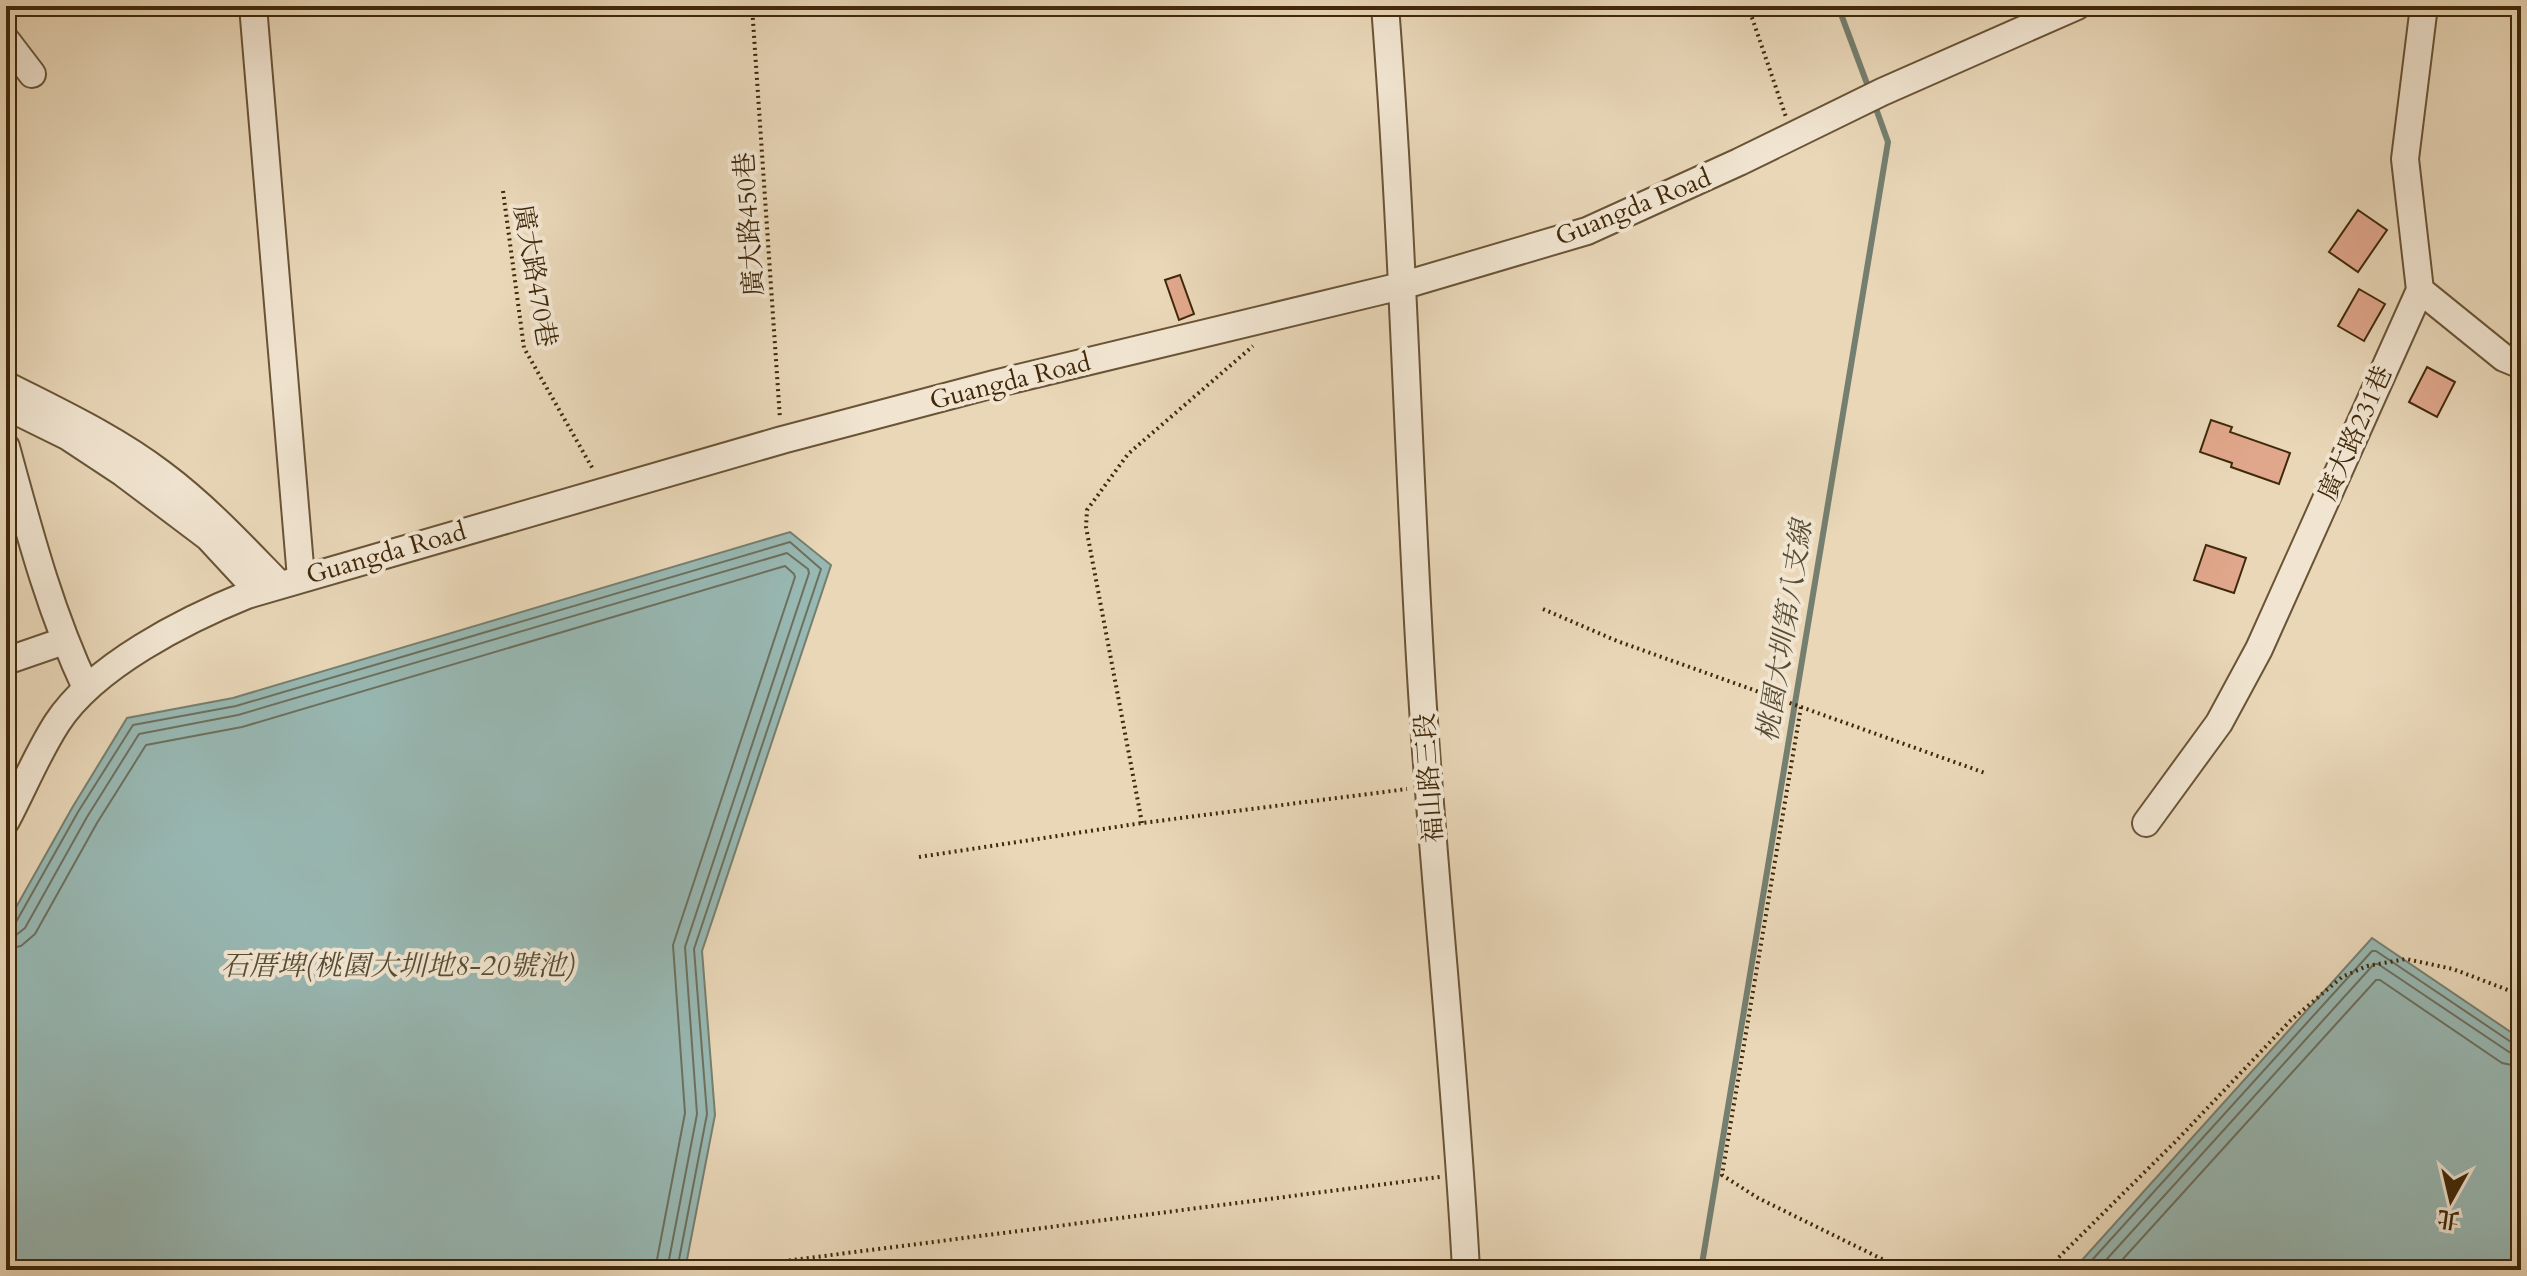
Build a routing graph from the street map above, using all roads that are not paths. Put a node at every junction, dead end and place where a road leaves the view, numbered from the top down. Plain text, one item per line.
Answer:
1 (253, 6) edge
2 (1385, 6) edge
3 (2077, 6) edge
4 (2424, 6) edge
5 (6, 40) edge
6 (32, 74) dead end
7 (1401, 286) junction
8 (2420, 290) junction
9 (2520, 363) edge
10 (6, 385) edge
11 (6, 406) edge
12 (6, 447) edge
13 (279, 584) junction
14 (64, 641) junction
15 (6, 661) edge
16 (86, 688) junction
17 (6, 821) edge
18 (2146, 823) dead end
19 (1466, 1270) edge

1 - 13 street
2 - 7 street, 福山路三段
3 - 7 street, Guangda Road
4 - 8 street
5 - 6 street
7 - 13 street, Guangda Road
7 - 19 street, 福山路三段
8 - 9 street
8 - 18 street, 廣大路231巷
10 - 13 street
11 - 13 street
12 - 14 street
13 - 16 street, Guangda Road
14 - 15 street
14 - 16 street
16 - 17 street, Guangda Road

